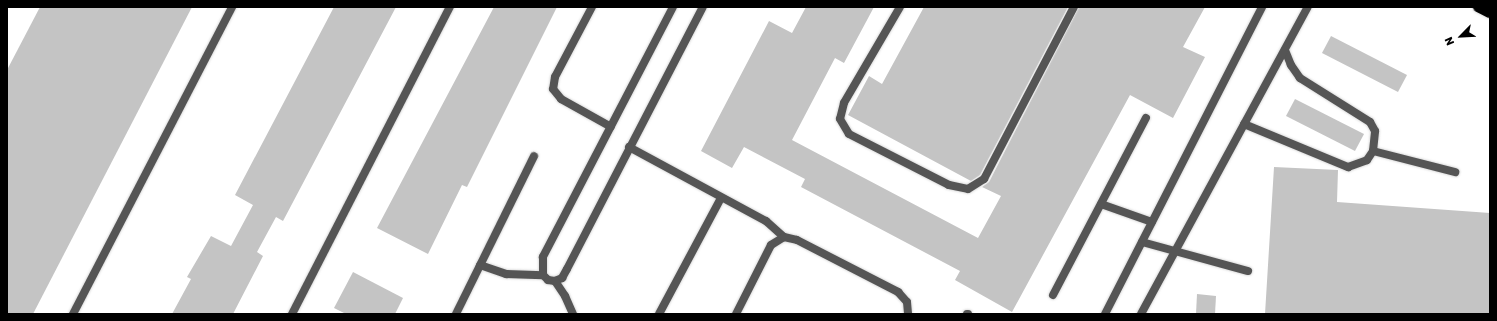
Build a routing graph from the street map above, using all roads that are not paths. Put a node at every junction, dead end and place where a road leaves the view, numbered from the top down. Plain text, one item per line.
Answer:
1 (232, 7) edge
2 (450, 7) edge
3 (592, 7) edge
4 (673, 7) edge
5 (703, 7) edge
6 (900, 7) edge
7 (1074, 7) edge
8 (1262, 7) edge
9 (1308, 7) edge
10 (1478, 7) edge
11 (1490, 13) edge
12 (1285, 50) junction
13 (1146, 118) dead end
14 (1244, 124) junction
15 (611, 128) junction
16 (630, 147) junction
17 (1373, 151) junction
18 (534, 156) dead end
19 (1455, 172) dead end
20 (721, 198) junction
21 (1101, 204) junction
22 (1152, 222) junction
23 (784, 237) junction
24 (1142, 242) junction
25 (1175, 251) junction
26 (480, 266) junction
27 (1248, 271) dead end
28 (543, 275) junction
29 (555, 281) junction
30 (1053, 296) dead end
31 (74, 314) edge
32 (292, 314) edge
33 (456, 314) edge
34 (573, 314) edge
35 (659, 314) edge
36 (736, 314) edge
37 (908, 314) edge
38 (1105, 314) edge
39 (1141, 314) edge

1 - 31 lane
2 - 32 lane
3 - 15 lane
4 - 15 lane
5 - 16 lane
6 - 7 lane
8 - 22 lane
9 - 12 lane
10 - 11 main road
12 - 14 lane
12 - 17 lane
13 - 21 lane
14 - 17 lane
14 - 25 lane
15 - 28 lane
16 - 20 lane
16 - 29 lane
17 - 19 lane
18 - 26 lane
20 - 23 lane
20 - 35 lane
21 - 22 lane
21 - 30 lane
22 - 24 lane
23 - 36 lane
23 - 37 lane
24 - 25 lane
24 - 38 lane
25 - 27 lane
25 - 39 lane
26 - 28 lane
26 - 33 lane
28 - 29 lane
29 - 34 lane

